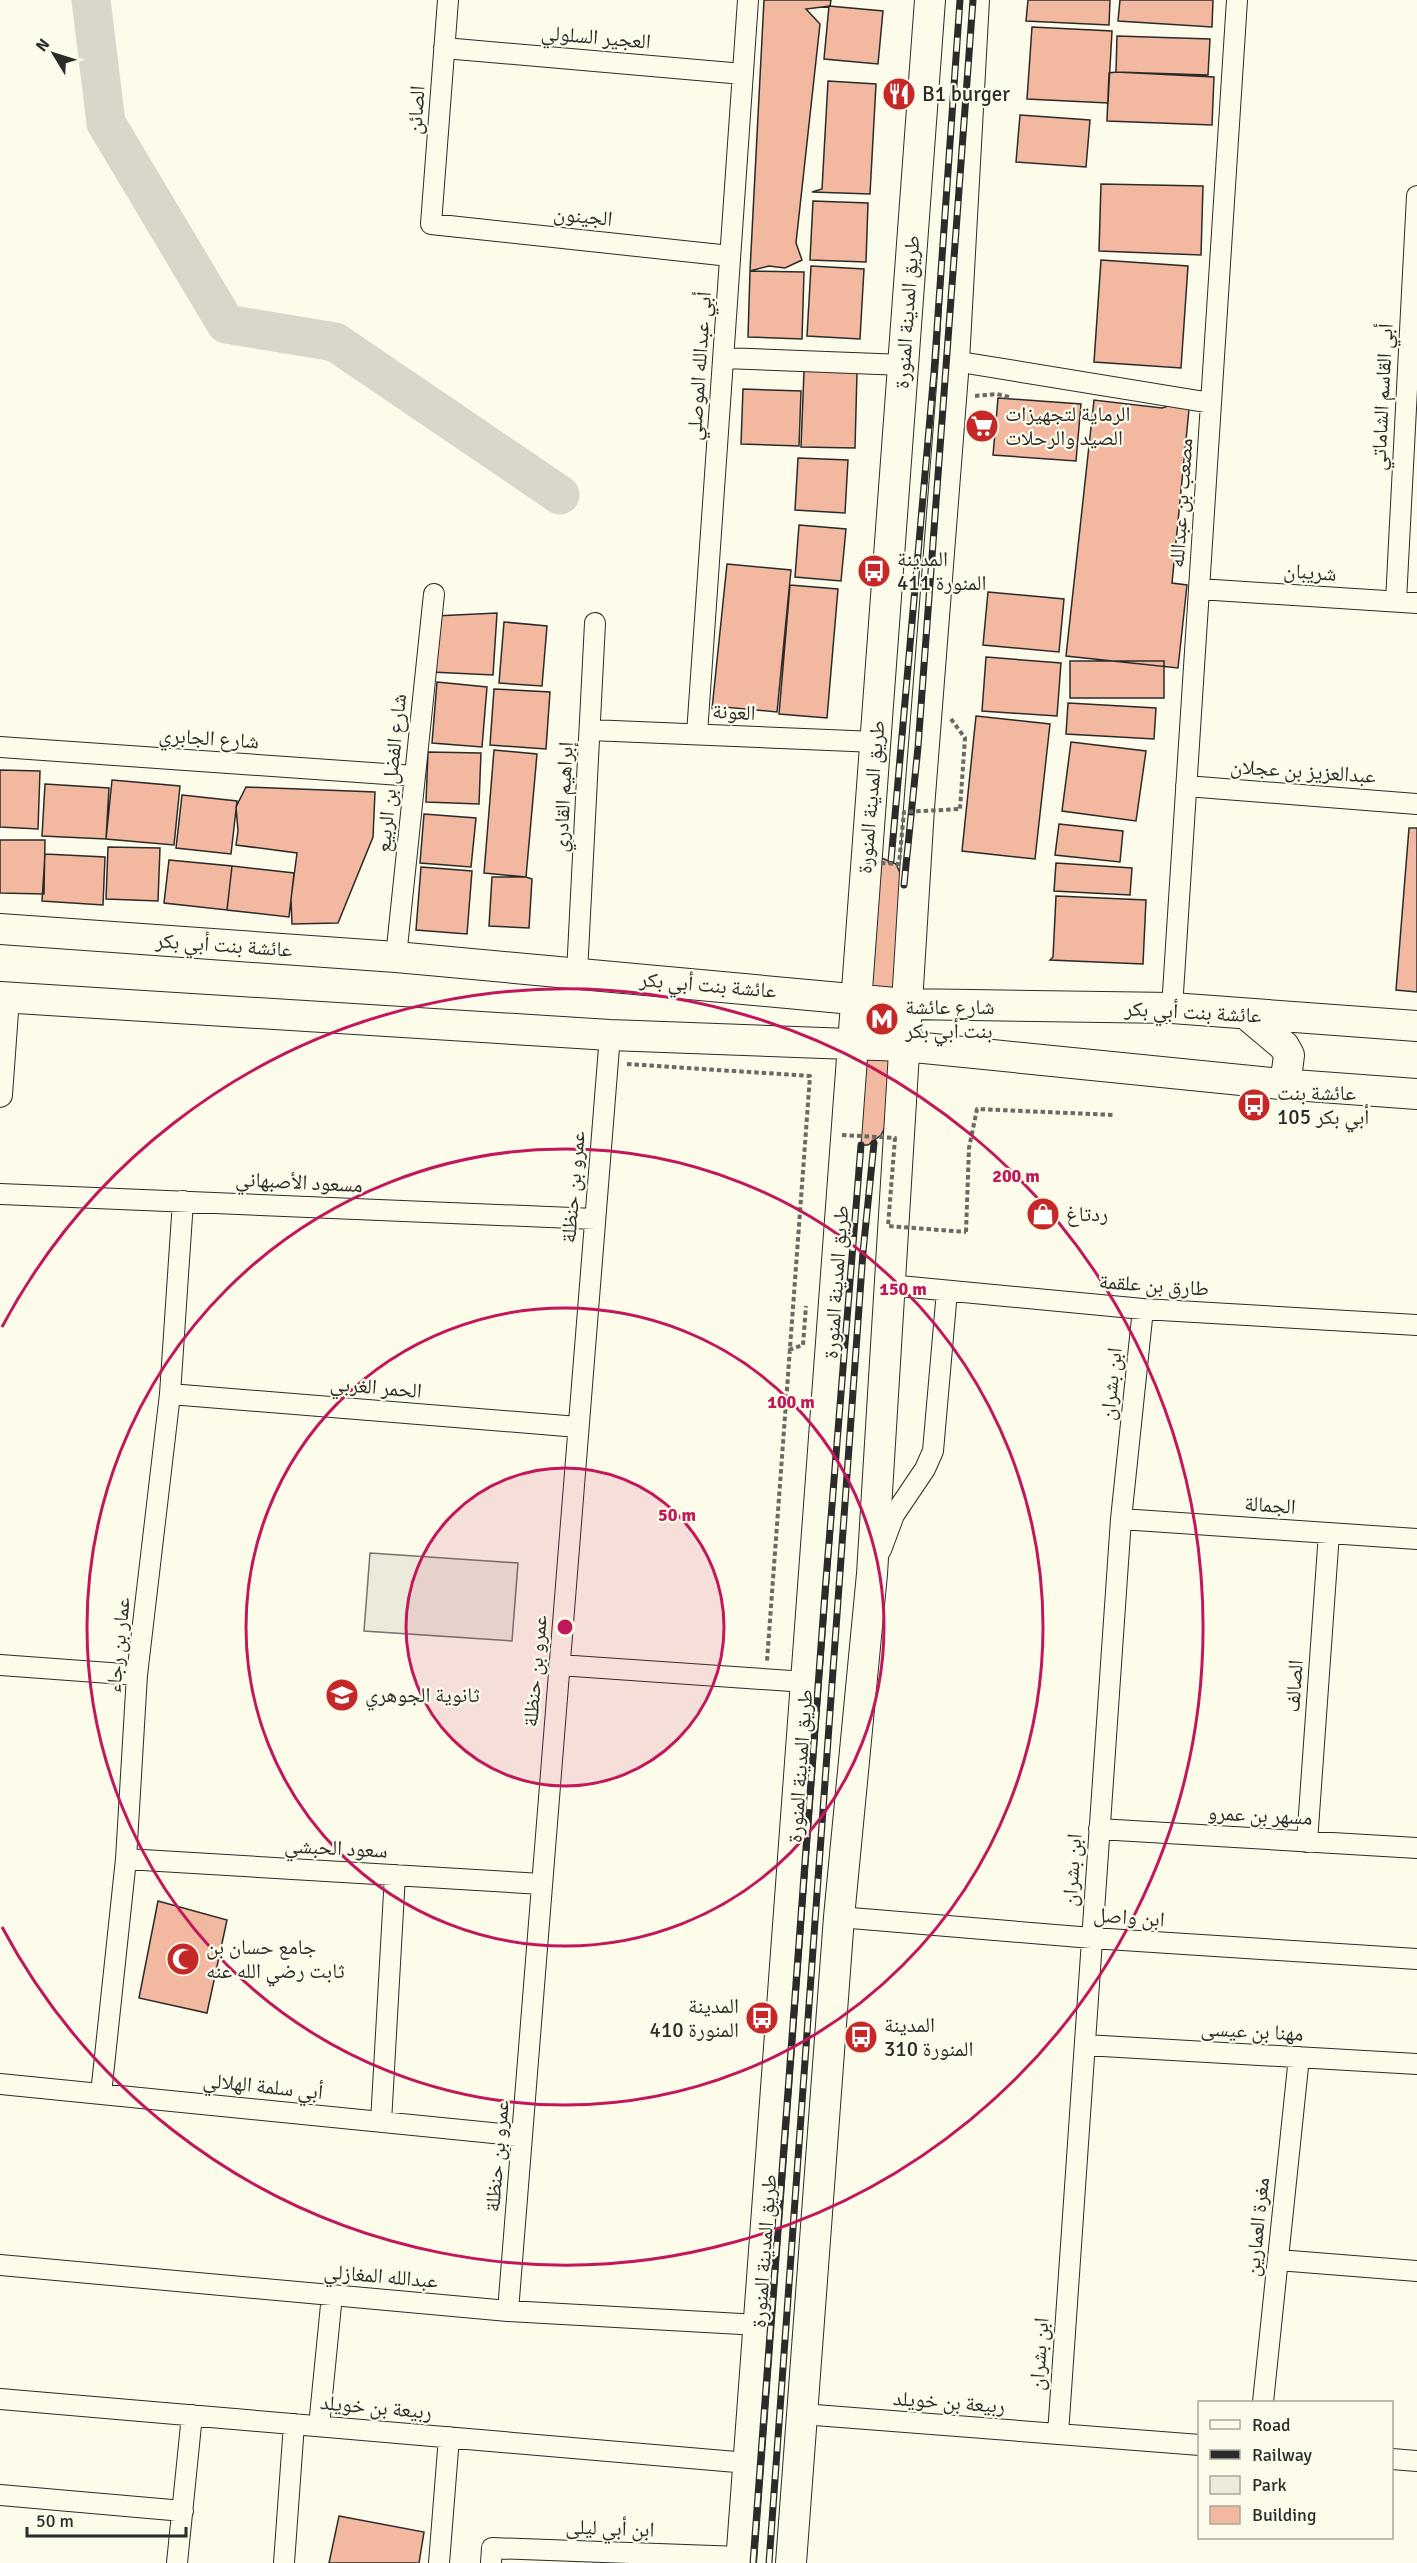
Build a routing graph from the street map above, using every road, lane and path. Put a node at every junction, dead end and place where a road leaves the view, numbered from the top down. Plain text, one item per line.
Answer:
1 (448, 0) edge
2 (748, 0) edge
3 (930, 0) edge
4 (974, 0) edge
5 (1237, 0) edge
6 (444, 48) junction
7 (742, 74) junction
8 (1417, 196) edge
9 (431, 224) joint
10 (730, 256) junction
11 (723, 358) junction
12 (954, 361) junction
13 (904, 365) junction
14 (1211, 403) junction
15 (1199, 589) junction
16 (434, 594) dead end
17 (1396, 602) junction
18 (1417, 603) edge
19 (595, 623) dead end
20 (590, 730) junction
21 (697, 734) junction
22 (876, 742) junction
23 (0, 747) edge
24 (415, 776) junction
25 (1186, 786) junction
26 (1417, 804) edge
27 (960, 809) dead end
28 (866, 862) junction
29 (0, 929) edge
30 (396, 957) junction
31 (577, 973) junction
32 (4, 997) edge
33 (855, 998) junction
34 (906, 1004) junction
35 (1172, 1008) junction
36 (1246, 1014) junction
37 (1417, 1026) edge
38 (854, 1043) junction
39 (904, 1046) junction
40 (608, 1049) junction
41 (1280, 1084) junction
42 (1417, 1094) edge
43 (0, 1095) edge
44 (1114, 1115) dead end
45 (845, 1135) junction
46 (0, 1194) edge
47 (183, 1201) junction
48 (595, 1219) junction
49 (889, 1285) junction
50 (947, 1292) junction
51 (1143, 1309) junction
52 (1417, 1325) edge
53 (803, 1345) dead end
54 (789, 1350) junction
55 (170, 1394) junction
56 (578, 1427) junction
57 (1120, 1519) junction
58 (1329, 1533) junction
59 (1417, 1539) edge
60 (872, 1574) junction
61 (0, 1665) edge
62 (560, 1665) junction
63 (137, 1675) junction
64 (766, 1680) junction
65 (806, 1682) junction
66 (1099, 1829) junction
67 (1307, 1842) junction
68 (1417, 1848) edge
69 (126, 1859) junction
70 (395, 1875) junction
71 (542, 1884) junction
72 (839, 1917) junction
73 (1092, 1938) junction
74 (1417, 1959) edge
75 (1085, 2044) junction
76 (1299, 2057) junction
77 (1417, 2064) edge
78 (0, 2084) edge
79 (101, 2094) junction
80 (381, 2122) junction
81 (522, 2136) junction
82 (1278, 2260) junction
83 (0, 2265) edge
84 (1417, 2271) edge
85 (332, 2295) junction
86 (508, 2311) junction
87 (759, 2325) junction
88 (0, 2398) edge
89 (1263, 2401) edge
90 (802, 2414) junction
91 (192, 2415) junction
92 (294, 2424) junction
93 (319, 2426) junction
94 (1058, 2434) junction
95 (449, 2437) junction
96 (1198, 2445) edge
97 (1393, 2459) edge
98 (1417, 2461) edge
99 (748, 2463) junction
100 (0, 2495) edge
101 (183, 2511) junction
102 (741, 2560) edge
103 (177, 2563) edge
104 (284, 2563) edge
105 (439, 2563) edge
106 (491, 2563) edge
107 (791, 2563) edge

1 - 6 street, الصائن
2 - 7 street, أبي عبدالله الموصلي
3 - 13 main road, طريق المدينة المنورة
4 - 12 main road
5 - 14 street, مصعب بن عبدالله
6 - 7 street, العجير السلولي
6 - 9 street, الصائن
7 - 10 street, أبي عبدالله الموصلي
8 - 17 street, أبي القاسم الشاماتي
9 - 10 street, الجينون
10 - 11 street, أبي عبدالله الموصلي
11 - 13 street
11 - 21 street, أبي عبدالله الموصلي
12 - 14 street
12 - 34 main road
13 - 22 main road, طريق المدينة المنورة
14 - 15 street, مصعب بن عبدالله
15 - 17 street, شريبان
15 - 25 street, مصعب بن عبدالله
16 - 24 street, شارع الفضل بن الربيع
17 - 18 street, شريبان
19 - 20 street, إبراهيم القادري
20 - 21 street, العونة
20 - 31 street, إبراهيم القادري
21 - 22 street, العونة
22 - 28 main road, طريق المدينة المنورة
23 - 24 street, شارع الجابري
24 - 30 street, شارع الفضل بن الربيع
25 - 26 street, عبدالعزيز بن عجلان
25 - 35 street, مصعب بن عبدالله
27 - 28 path, bridge
28 - 33 main road, طريق المدينة المنورة
29 - 30 main road, عائشة بنت أبي بكر
30 - 31 main road, عائشة بنت أبي بكر
31 - 33 main road, عائشة بنت أبي بكر
32 - 40 main road
32 - 43 street
33 - 34 main road, عائشة بنت أبي بكر
33 - 38 main road, طريق المدينة المنورة
34 - 35 main road, عائشة بنت أبي بكر
34 - 39 main road
35 - 36 main road, عائشة بنت أبي بكر
36 - 37 main road, عائشة بنت أبي بكر
36 - 41 main road
38 - 39 main road
38 - 40 main road
38 - 45 main road, طريق المدينة المنورة
39 - 41 main road
39 - 49 main road
40 - 48 street, عمرو بن حنظلة
40 - 54 path
41 - 42 main road
44 - 45 path, bridge
45 - 65 main road, طريق المدينة المنورة
46 - 47 street, مسعود الأصبهاني
47 - 48 street, مسعود الأصبهاني
47 - 55 street, عمار بن رجاء
48 - 56 street, عمرو بن حنظلة
49 - 50 street, طارق بن علقمة
49 - 60 main road
50 - 51 street, طارق بن علقمة
50 - 60 street
51 - 52 street, طارق بن علقمة
51 - 57 street, ابن بشران
53 - 54 path
54 - 64 path
55 - 56 street, الحمر الغربي
55 - 63 street, عمار بن رجاء
56 - 62 street, عمرو بن حنظلة
57 - 58 street, الجمالة
57 - 66 street, ابن بشران
58 - 59 street, الجمالة
58 - 67 street, الصالف
60 - 72 main road
61 - 63 street
62 - 64 street
62 - 71 street, عمرو بن حنظلة
63 - 69 street, عمار بن رجاء
64 - 65 street
65 - 87 main road, طريق المدينة المنورة
66 - 67 street, مسهر بن عمرو
66 - 73 street, ابن بشران
67 - 68 street, مسهر بن عمرو
69 - 70 street, سعود الحبشي
69 - 79 street, عمار بن رجاء
70 - 71 street, سعود الحبشي
70 - 80 street
71 - 81 street, عمرو بن حنظلة
72 - 73 street, ابن واصل
72 - 90 main road
73 - 74 street, ابن واصل
73 - 75 street, ابن بشران
75 - 76 street, مهنا بن عيسى
75 - 94 street, ابن بشران
76 - 77 street, مهنا بن عيسى
76 - 82 street, مغرة العمارين
78 - 79 street, أبي سلمة الهلالي
79 - 80 street, أبي سلمة الهلالي
80 - 81 street, أبي سلمة الهلالي
81 - 86 street, عمرو بن حنظلة
82 - 84 street
82 - 89 street, مغرة العمارين
83 - 85 street, عبدالله المغازلي
85 - 86 street, عبدالله المغازلي
85 - 93 street
86 - 87 street, عبدالله المغازلي
87 - 99 main road, طريق المدينة المنورة
88 - 91 street, ربيعة بن خويلد
90 - 94 street, ربيعة بن خويلد
90 - 107 main road
91 - 92 street, ربيعة بن خويلد
91 - 101 street
92 - 93 street, ربيعة بن خويلد
92 - 104 street
93 - 95 street, ربيعة بن خويلد
94 - 96 street, ربيعة بن خويلد
95 - 99 street, ربيعة بن خويلد
95 - 105 street
97 - 98 street
99 - 102 main road, طريق المدينة المنورة
100 - 101 street
101 - 103 street
102 - 106 street, ابن أبي ليلى

